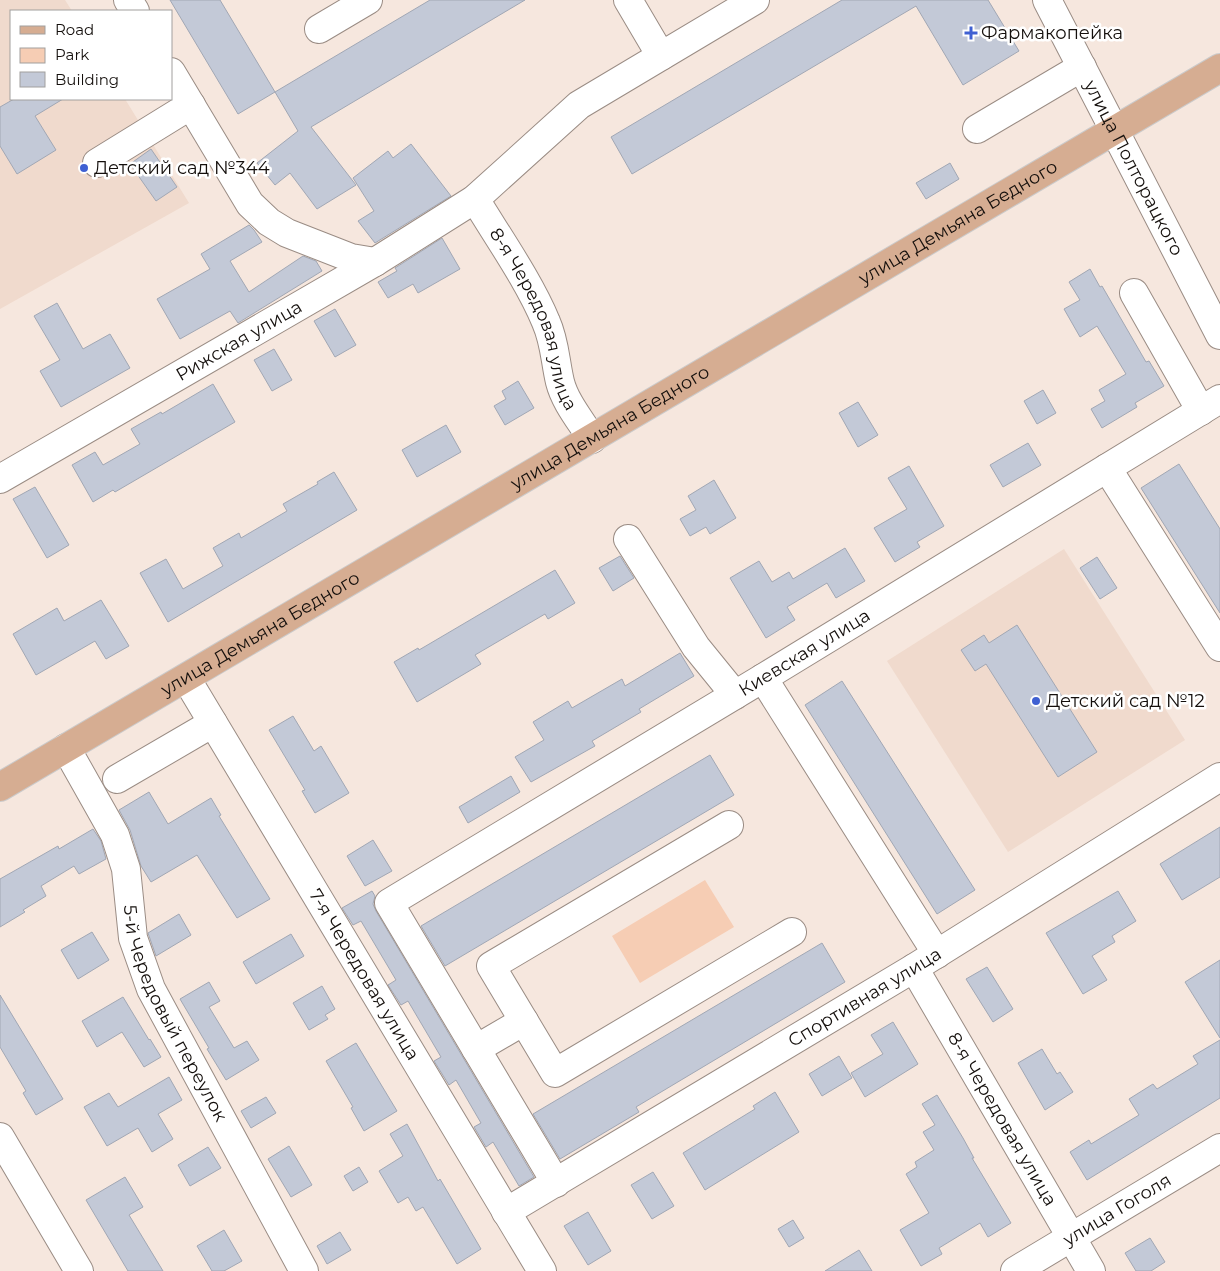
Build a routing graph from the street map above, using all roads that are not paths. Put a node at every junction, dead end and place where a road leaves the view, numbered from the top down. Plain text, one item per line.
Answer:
1 (368, 0) edge
2 (628, 0) edge
3 (755, 0) edge
4 (1047, 0) edge
5 (319, 29) dead end
6 (661, 56) junction
7 (1082, 67) junction
8 (1220, 68) edge
9 (172, 74) edge
10 (191, 105) junction
11 (977, 128) dead end
12 (1115, 130) junction
13 (96, 162) dead end
14 (475, 199) junction
15 (375, 262) junction
16 (1134, 293) dead end
17 (1220, 335) edge
18 (1211, 405) edge
19 (592, 439) junction
20 (1107, 468) junction
21 (0, 478) edge
22 (628, 539) dead end
23 (1220, 647) edge
24 (186, 678) junction
25 (763, 678) junction
26 (735, 695) junction
27 (213, 723) junction
28 (66, 748) junction
29 (1220, 777) edge
30 (117, 779) dead end
31 (0, 787) edge
32 (728, 825) dead end
33 (792, 932) dead end
34 (937, 954) junction
35 (914, 968) junction
36 (524, 1021) junction
37 (476, 1049) junction
38 (0, 1137) edge
39 (1220, 1148) edge
40 (556, 1183) junction
41 (506, 1212) junction
42 (1070, 1237) junction
43 (79, 1271) edge
44 (304, 1271) edge
45 (542, 1271) edge
46 (1014, 1271) edge
47 (1091, 1271) edge

1 - 5 street
2 - 6 street
3 - 6 street, Рижская улица
4 - 7 street, улица Полторацкого
6 - 14 street, Рижская улица
7 - 11 street
7 - 12 street, улица Полторацкого
8 - 12 main road, улица Демьяна Бедного
9 - 10 street
10 - 13 street
10 - 15 street
12 - 17 street, улица Полторацкого
12 - 19 main road, улица Демьяна Бедного
14 - 15 street, Рижская улица
14 - 19 street, 8-я Чередовая улица
15 - 21 street, Рижская улица
16 - 18 street
18 - 20 street, Киевская улица
19 - 24 main road, улица Демьяна Бедного
20 - 23 street
20 - 25 street, Киевская улица
22 - 26 street
24 - 27 street, 7-я Чередовая улица
24 - 28 main road, улица Демьяна Бедного
25 - 26 street, Киевская улица
25 - 34 street
26 - 37 street, Киевская улица
27 - 30 street
27 - 41 street, 7-я Чередовая улица
28 - 31 main road, улица Демьяна Бедного
28 - 44 street, 5-й Чередовый переулок
29 - 34 street, Спортивная улица
32 - 36 street
33 - 36 street
34 - 35 street, Спортивная улица
35 - 40 street, Спортивная улица
35 - 42 street, 8-я Чередовая улица
36 - 37 street
37 - 40 street
38 - 43 street
39 - 42 street, улица Гоголя
40 - 41 street, Спортивная улица
41 - 45 street, 7-я Чередовая улица
42 - 46 street, улица Гоголя
42 - 47 street, 8-я Чередовая улица

